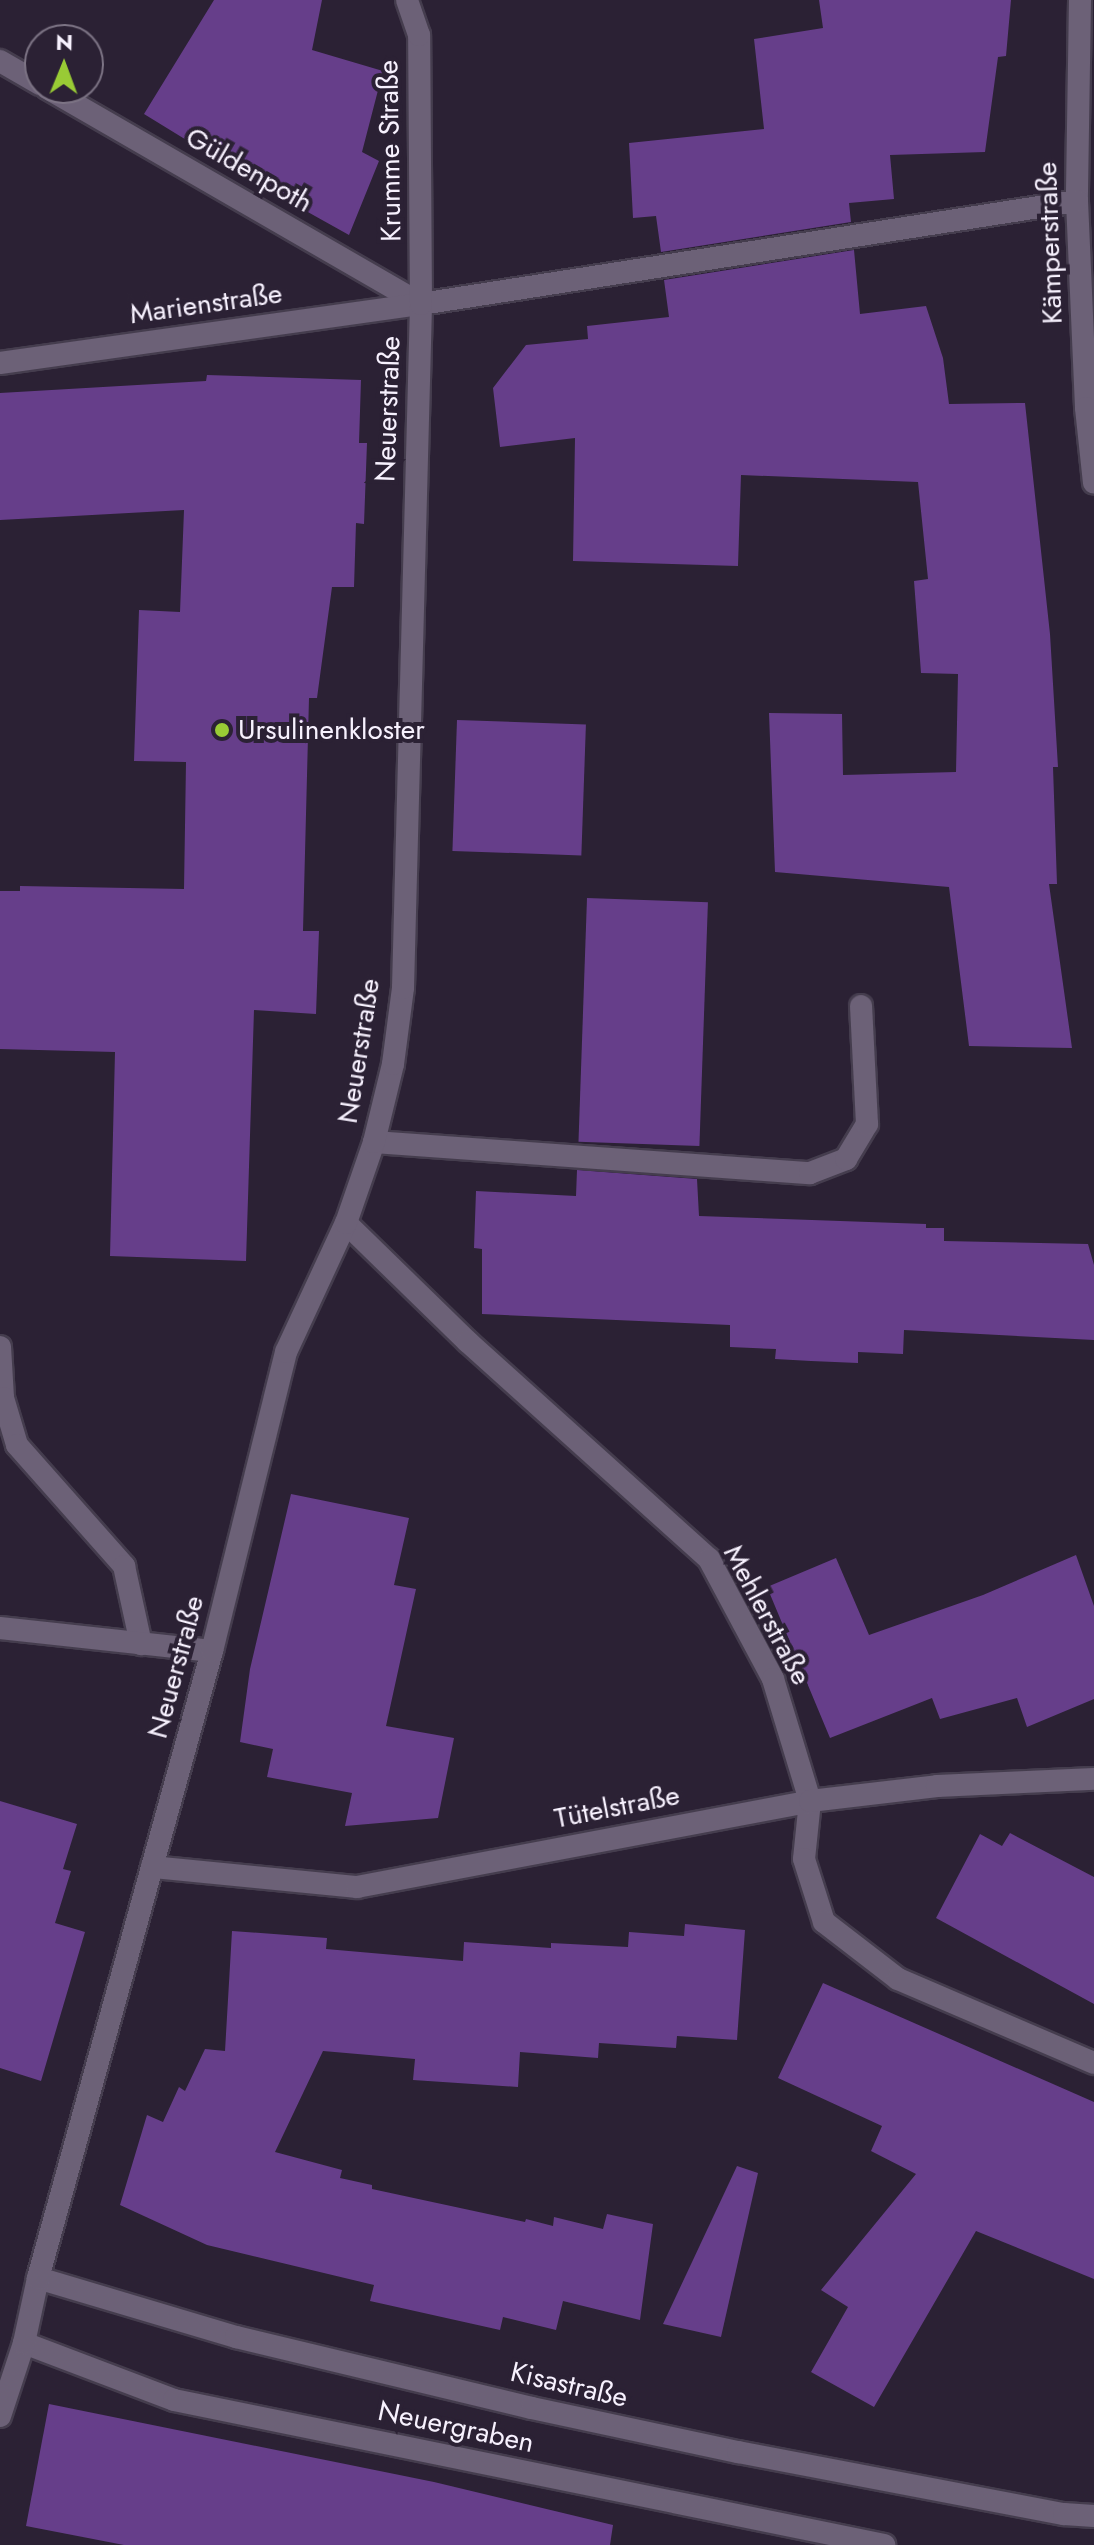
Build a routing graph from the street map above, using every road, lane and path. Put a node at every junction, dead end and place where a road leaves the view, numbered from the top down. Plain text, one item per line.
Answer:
1 (407, 0) edge
2 (1080, 0) edge
3 (0, 61) edge
4 (24, 75) edge
5 (75, 104) edge
6 (1077, 201) junction
7 (421, 304) junction
8 (0, 363) edge
9 (1094, 483) edge
10 (861, 1006) dead end
11 (374, 1142) junction
12 (346, 1223) junction
13 (0, 1347) edge
14 (0, 1628) edge
15 (141, 1644) junction
16 (212, 1651) junction
17 (1094, 1779) edge
18 (810, 1801) junction
19 (152, 1867) junction
20 (1094, 2063) edge
21 (38, 2278) junction
22 (24, 2343) junction
23 (0, 2416) edge
24 (1094, 2516) edge
25 (884, 2545) edge

1 - 7 street, Krumme Straße
2 - 6 street, Kämperstraße
3 - 4 street
5 - 7 street, Güldenpoth
6 - 7 street, Neuerstraße
6 - 9 street, Kämperstraße
7 - 8 street, Marienstraße
7 - 11 street, Neuerstraße
10 - 11 street
11 - 12 street, Neuerstraße
12 - 16 street, Neuerstraße
12 - 18 street, Mehlerstraße
13 - 15 street
14 - 15 street
15 - 16 street
16 - 19 street, Neuerstraße
17 - 18 street, Tütelstraße
18 - 19 street, Tütelstraße
18 - 20 street, Mehlerstraße
19 - 21 street, Neuerstraße
21 - 22 street, Neuerstraße
21 - 24 street, Kisastraße
22 - 23 street, Neuerstraße
22 - 25 street, Neuergraben

